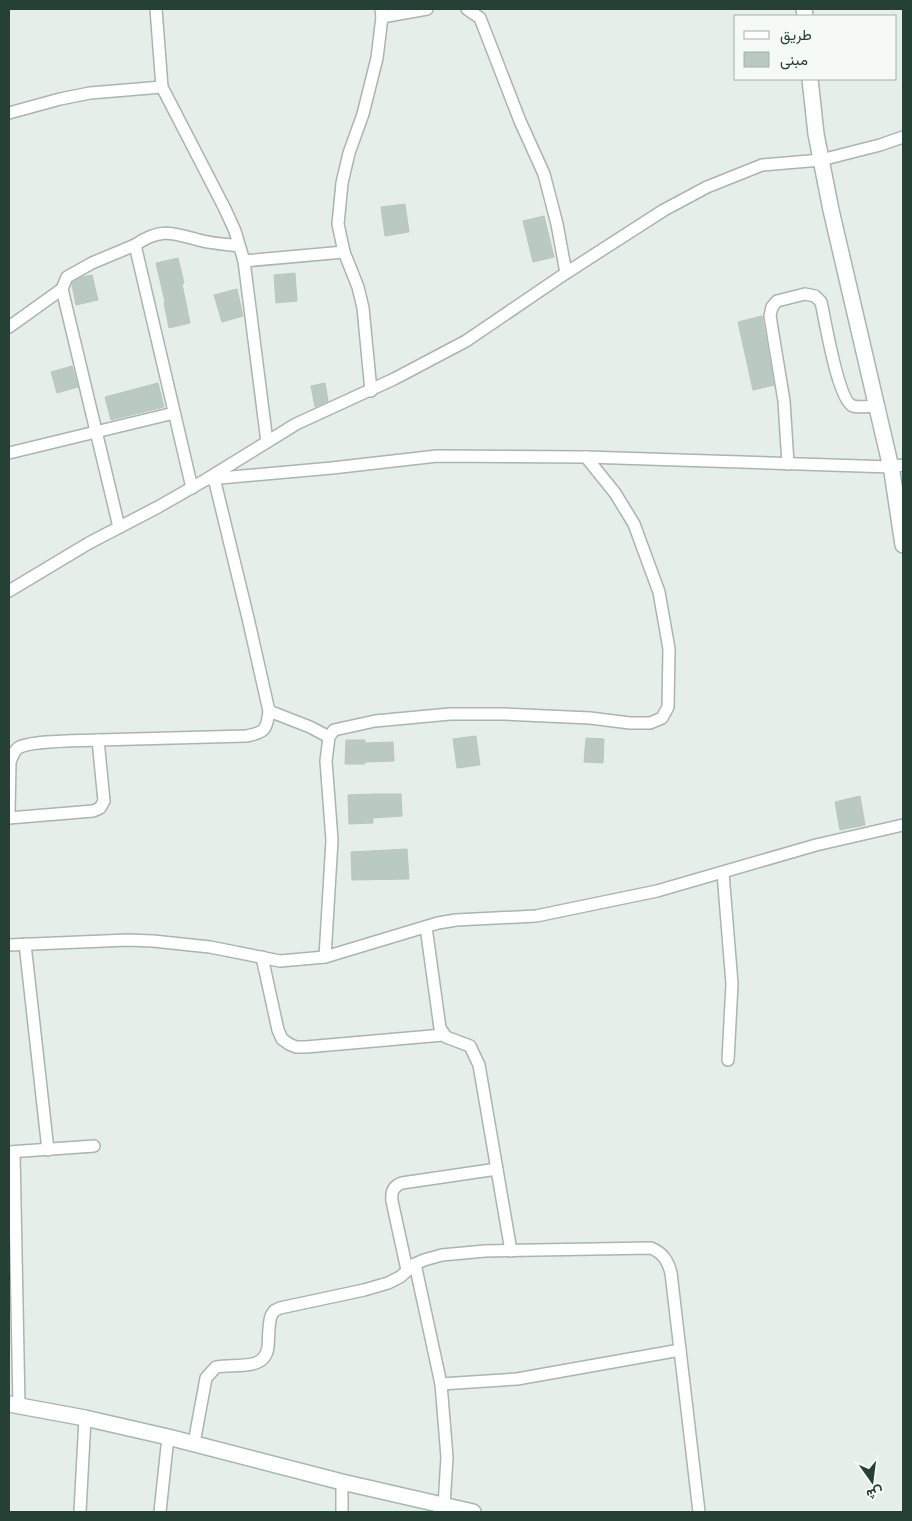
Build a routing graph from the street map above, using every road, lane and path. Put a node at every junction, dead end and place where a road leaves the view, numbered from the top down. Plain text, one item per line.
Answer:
1 (156, 9) edge
2 (427, 9) edge
3 (467, 9) edge
4 (382, 13) edge
5 (810, 80) edge
6 (162, 87) junction
7 (9, 113) edge
8 (903, 137) edge
9 (821, 160) junction
10 (135, 245) junction
11 (239, 246) junction
12 (344, 252) junction
13 (244, 261) junction
14 (566, 273) junction
15 (62, 289) junction
16 (9, 328) edge
17 (371, 391) junction
18 (877, 406) junction
19 (174, 413) junction
20 (97, 431) junction
21 (267, 442) junction
22 (9, 453) edge
23 (586, 457) junction
24 (788, 464) junction
25 (897, 466) edge
26 (211, 479) junction
27 (192, 488) junction
28 (119, 527) junction
29 (903, 545) edge
30 (9, 591) edge
31 (269, 711) junction
32 (328, 738) junction
33 (98, 740) junction
34 (9, 814) edge
35 (9, 818) edge
36 (903, 825) edge
37 (723, 872) junction
38 (426, 927) junction
39 (25, 944) junction
40 (9, 945) edge
41 (262, 957) junction
42 (325, 957) junction
43 (444, 1035) junction
44 (728, 1060) dead end
45 (94, 1146) dead end
46 (48, 1150) junction
47 (11, 1152) edge
48 (497, 1169) junction
49 (511, 1251) junction
50 (411, 1267) junction
51 (680, 1350) junction
52 (441, 1384) junction
53 (14, 1405) edge
54 (85, 1418) junction
55 (168, 1437) junction
56 (194, 1444) junction
57 (342, 1482) junction
58 (444, 1506) junction
59 (80, 1512) edge
60 (160, 1512) edge
61 (342, 1512) edge
62 (473, 1512) edge
63 (699, 1512) edge

1 - 6 street
2 - 4 street
3 - 14 street
4 - 12 street
5 - 9 street
6 - 7 street
6 - 11 street
8 - 9 street
9 - 14 street
9 - 18 street
10 - 11 street
10 - 15 street
10 - 19 street
11 - 13 street
12 - 13 street
12 - 17 street
13 - 21 street
14 - 17 street
15 - 16 street
15 - 20 street
17 - 21 street
18 - 24 street
18 - 25 street
19 - 20 street
19 - 27 street
20 - 22 street
20 - 28 street
21 - 26 street
23 - 24 street
23 - 26 street
23 - 32 street
24 - 25 street
25 - 29 street
26 - 27 street
26 - 31 street
27 - 28 street
28 - 30 street
31 - 32 street
31 - 33 street
32 - 42 street
33 - 34 street
33 - 35 street
36 - 37 street
37 - 38 street
37 - 44 street
38 - 42 street
38 - 43 street
39 - 40 street
39 - 41 street
39 - 46 street
41 - 42 street
41 - 43 street
43 - 48 street
45 - 46 street
46 - 47 street
47 - 53 street
48 - 49 street
48 - 50 street
49 - 50 street
49 - 51 street
50 - 52 street
50 - 56 street
51 - 52 street
51 - 63 street
52 - 58 street
53 - 54 street
54 - 55 street
54 - 59 street
55 - 56 street
55 - 60 street
56 - 57 street
57 - 58 street
57 - 61 street
58 - 62 street

